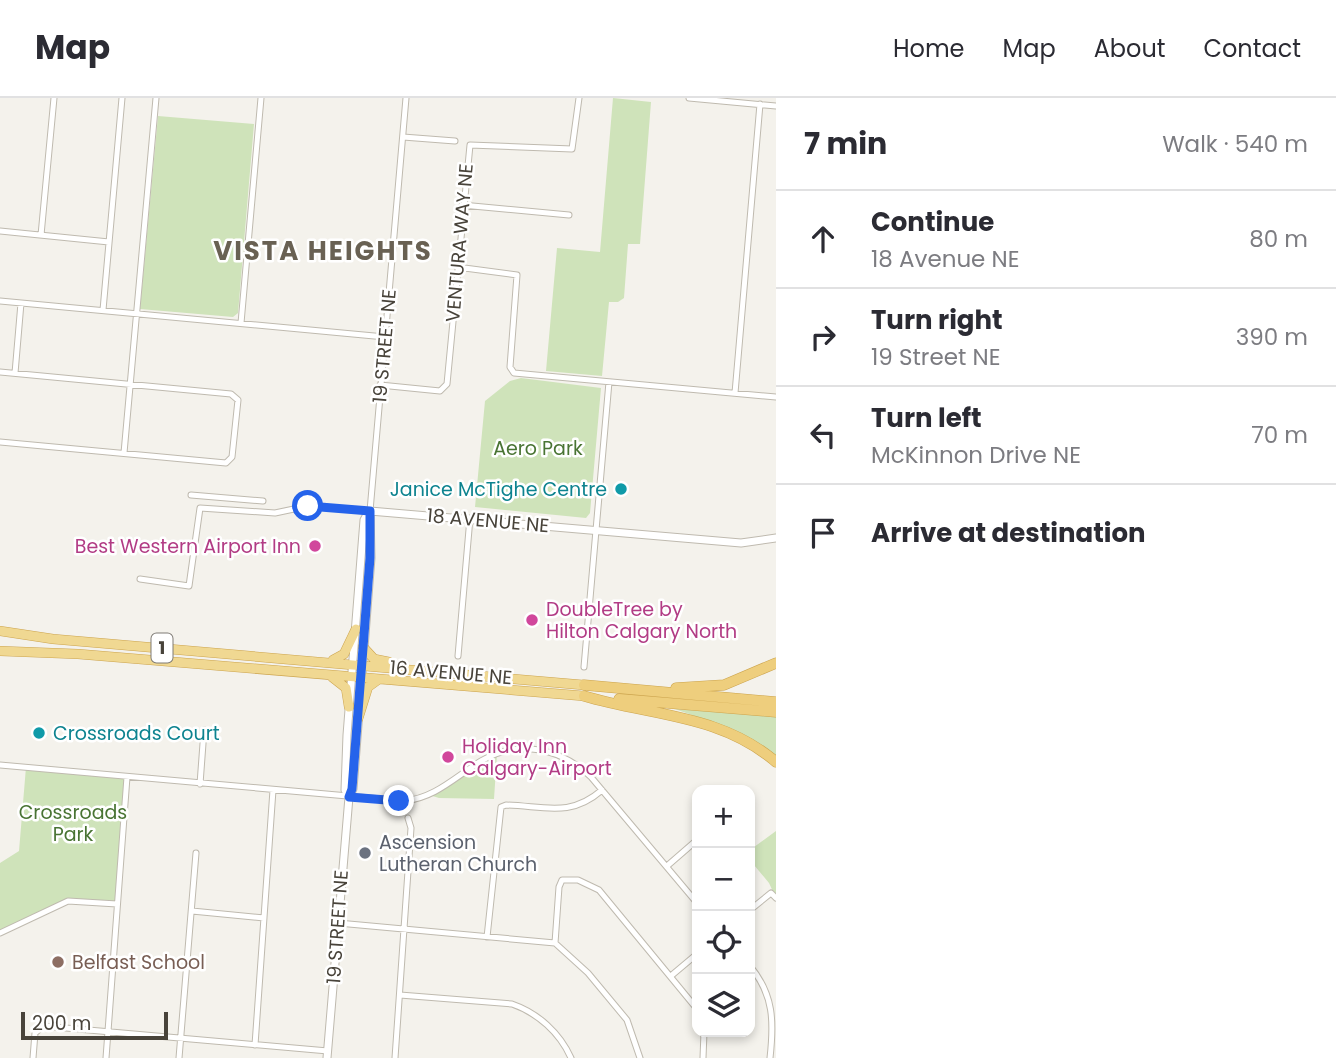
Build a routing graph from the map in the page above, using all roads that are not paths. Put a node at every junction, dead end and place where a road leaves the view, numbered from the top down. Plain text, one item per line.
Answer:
1 (54, 98) edge
2 (122, 98) edge
3 (156, 98) edge
4 (261, 98) edge
5 (406, 98) edge
6 (579, 98) edge
7 (689, 98) edge
8 (760, 104) junction
9 (776, 106) edge
10 (403, 137) junction
11 (455, 141) dead end
12 (462, 205) junction
13 (569, 215) dead end
14 (0, 231) edge
15 (41, 235) junction
16 (109, 242) junction
17 (457, 267) junction
18 (0, 301) edge
19 (22, 303) junction
20 (103, 310) junction
21 (137, 313) junction
22 (241, 323) junction
23 (385, 337) junction
24 (0, 372) edge
25 (15, 373) junction
26 (609, 382) junction
27 (131, 384) junction
28 (380, 385) junction
29 (735, 393) junction
30 (776, 397) edge
31 (0, 442) edge
32 (124, 453) junction
33 (191, 495) dead end
34 (263, 501) dead end
35 (370, 511) junction
36 (470, 518) junction
37 (596, 529) junction
38 (776, 538) edge
39 (140, 579) dead end
40 (356, 629) junction
41 (0, 631) edge
42 (363, 647) junction
43 (0, 651) edge
44 (458, 656) dead end
45 (326, 661) junction
46 (776, 663) edge
47 (357, 664) junction
48 (584, 667) dead end
49 (451, 673) junction
50 (328, 674) junction
51 (356, 677) junction
52 (380, 679) junction
53 (627, 689) junction
54 (584, 690) junction
55 (776, 702) edge
56 (349, 707) junction
57 (776, 712) edge
58 (358, 719) junction
59 (204, 730) dead end
60 (776, 762) edge
61 (0, 765) edge
62 (127, 777) junction
63 (200, 784) junction
64 (273, 790) junction
65 (602, 790) junction
66 (349, 797) junction
67 (408, 817) dead end
68 (692, 844) edge
69 (196, 853) dead end
70 (667, 866) junction
71 (692, 898) edge
72 (776, 898) edge
73 (117, 904) junction
74 (755, 906) edge
75 (192, 911) junction
76 (264, 918) junction
77 (337, 923) junction
78 (403, 930) junction
79 (0, 933) edge
80 (487, 937) junction
81 (555, 943) junction
82 (692, 958) edge
83 (755, 973) edge
84 (672, 975) junction
85 (400, 995) junction
86 (692, 1002) edge
87 (108, 1031) junction
88 (704, 1037) edge
89 (181, 1038) junction
90 (255, 1045) junction
91 (327, 1055) edge
92 (33, 1058) edge
93 (106, 1058) edge
94 (179, 1058) edge
95 (395, 1058) edge
96 (571, 1058) edge
97 (640, 1058) edge
98 (703, 1058) edge
99 (770, 1058) edge

1 - 15 street
2 - 16 street
3 - 21 street
4 - 22 street
5 - 10 street, 19 STREET NE
6 - 12 street, VENTURA WAY NE
7 - 8 street
8 - 9 street
8 - 29 street
10 - 11 street
10 - 23 street, 19 STREET NE
12 - 13 street
12 - 17 street, VENTURA WAY NE
14 - 15 street
15 - 16 street
16 - 20 street
17 - 26 street
17 - 28 street, VENTURA WAY NE
18 - 19 street
19 - 20 street
19 - 25 street
20 - 21 street
21 - 22 street
21 - 27 street
22 - 23 street
23 - 28 street, 19 STREET NE
24 - 25 street
25 - 27 street
26 - 29 street
26 - 37 street
27 - 32 street
27 - 32 street
28 - 35 street, 19 STREET NE
29 - 30 street
31 - 32 street
33 - 34 street
35 - 36 street, 18 AVENUE NE
35 - 39 street, 18 AVENUE NE
35 - 40 street, 19 STREET NE
35 - 42 street, 19 STREET NE
36 - 37 street, 18 AVENUE NE
36 - 44 street
37 - 38 street, 18 AVENUE NE
37 - 48 street
40 - 45 highway
40 - 47 street, 19 STREET NE
41 - 45 highway, 16 AVENUE NE / 1
42 - 47 street, 19 STREET NE
42 - 49 highway
43 - 50 highway, 16 AVENUE NE / 1
45 - 47 highway, 16 AVENUE NE / 1
46 - 53 highway
47 - 49 highway, 16 AVENUE NE / 1
47 - 51 street, 19 STREET NE
49 - 54 highway, 16 AVENUE NE / 1
50 - 51 highway, 16 AVENUE NE / 1
50 - 56 highway
51 - 52 highway, 16 AVENUE NE / 1
51 - 56 street, 19 STREET NE
51 - 58 street, 19 STREET NE
52 - 54 highway, 16 AVENUE NE / 1
52 - 58 highway
53 - 54 highway, 16 AVENUE NE / 1
53 - 55 highway, 16 AVENUE NE / 1
54 - 57 highway, 16 AVENUE NE / 1
54 - 60 highway
56 - 66 street, 19 STREET NE
58 - 66 street, 19 STREET NE
59 - 63 street
61 - 62 street
62 - 63 street
62 - 73 street
63 - 64 street
64 - 66 street
64 - 76 street
65 - 66 street
65 - 70 street
65 - 80 street
66 - 77 street, 19 STREET NE
67 - 78 street
68 - 70 street
69 - 75 street
70 - 71 street
72 - 74 street
73 - 79 street
73 - 87 street
75 - 76 street
75 - 89 street
76 - 90 street
77 - 78 street
77 - 91 street, 19 STREET NE
78 - 80 street
78 - 85 street
80 - 81 street
81 - 84 street
81 - 97 street
82 - 84 street
83 - 99 street
84 - 86 street
85 - 95 street
85 - 96 street
87 - 89 street
87 - 92 street
87 - 93 street
88 - 98 street
89 - 90 street
89 - 94 street
90 - 91 street

